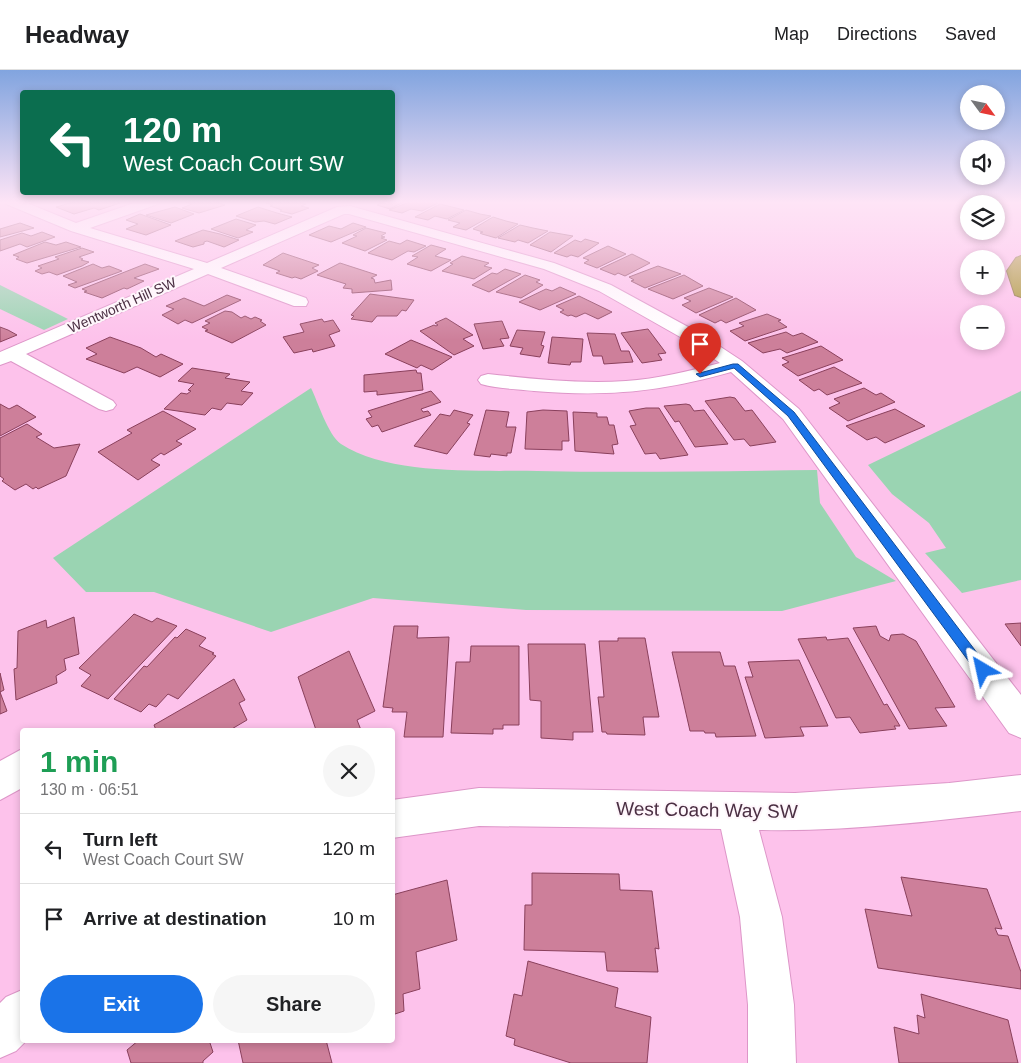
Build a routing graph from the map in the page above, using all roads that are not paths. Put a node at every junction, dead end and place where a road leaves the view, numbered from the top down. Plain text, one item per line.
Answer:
1 (139, 247) edge
2 (254, 247) edge
3 (483, 247) edge
4 (1021, 261) edge
5 (207, 268) junction
6 (1021, 292) edge
7 (300, 302) dead end
8 (5, 357) edge
9 (735, 365) junction
10 (488, 380) dead end
11 (106, 405) dead end
12 (1021, 722) edge
13 (20, 768) edge
14 (0, 782) edge
15 (1021, 792) edge
16 (736, 812) junction
17 (395, 819) edge
18 (772, 1063) edge

1 - 5 street
2 - 5 street, Wentworth Hill SW
3 - 9 street, Wentworth Hill SW
4 - 6 highway
5 - 7 street
5 - 8 street, Wentworth Hill SW
8 - 11 street
9 - 10 street
9 - 12 street, Wentworth Hill SW
13 - 14 street
15 - 16 street, West Coach Way SW
16 - 17 street, West Coach Way SW
16 - 18 street

